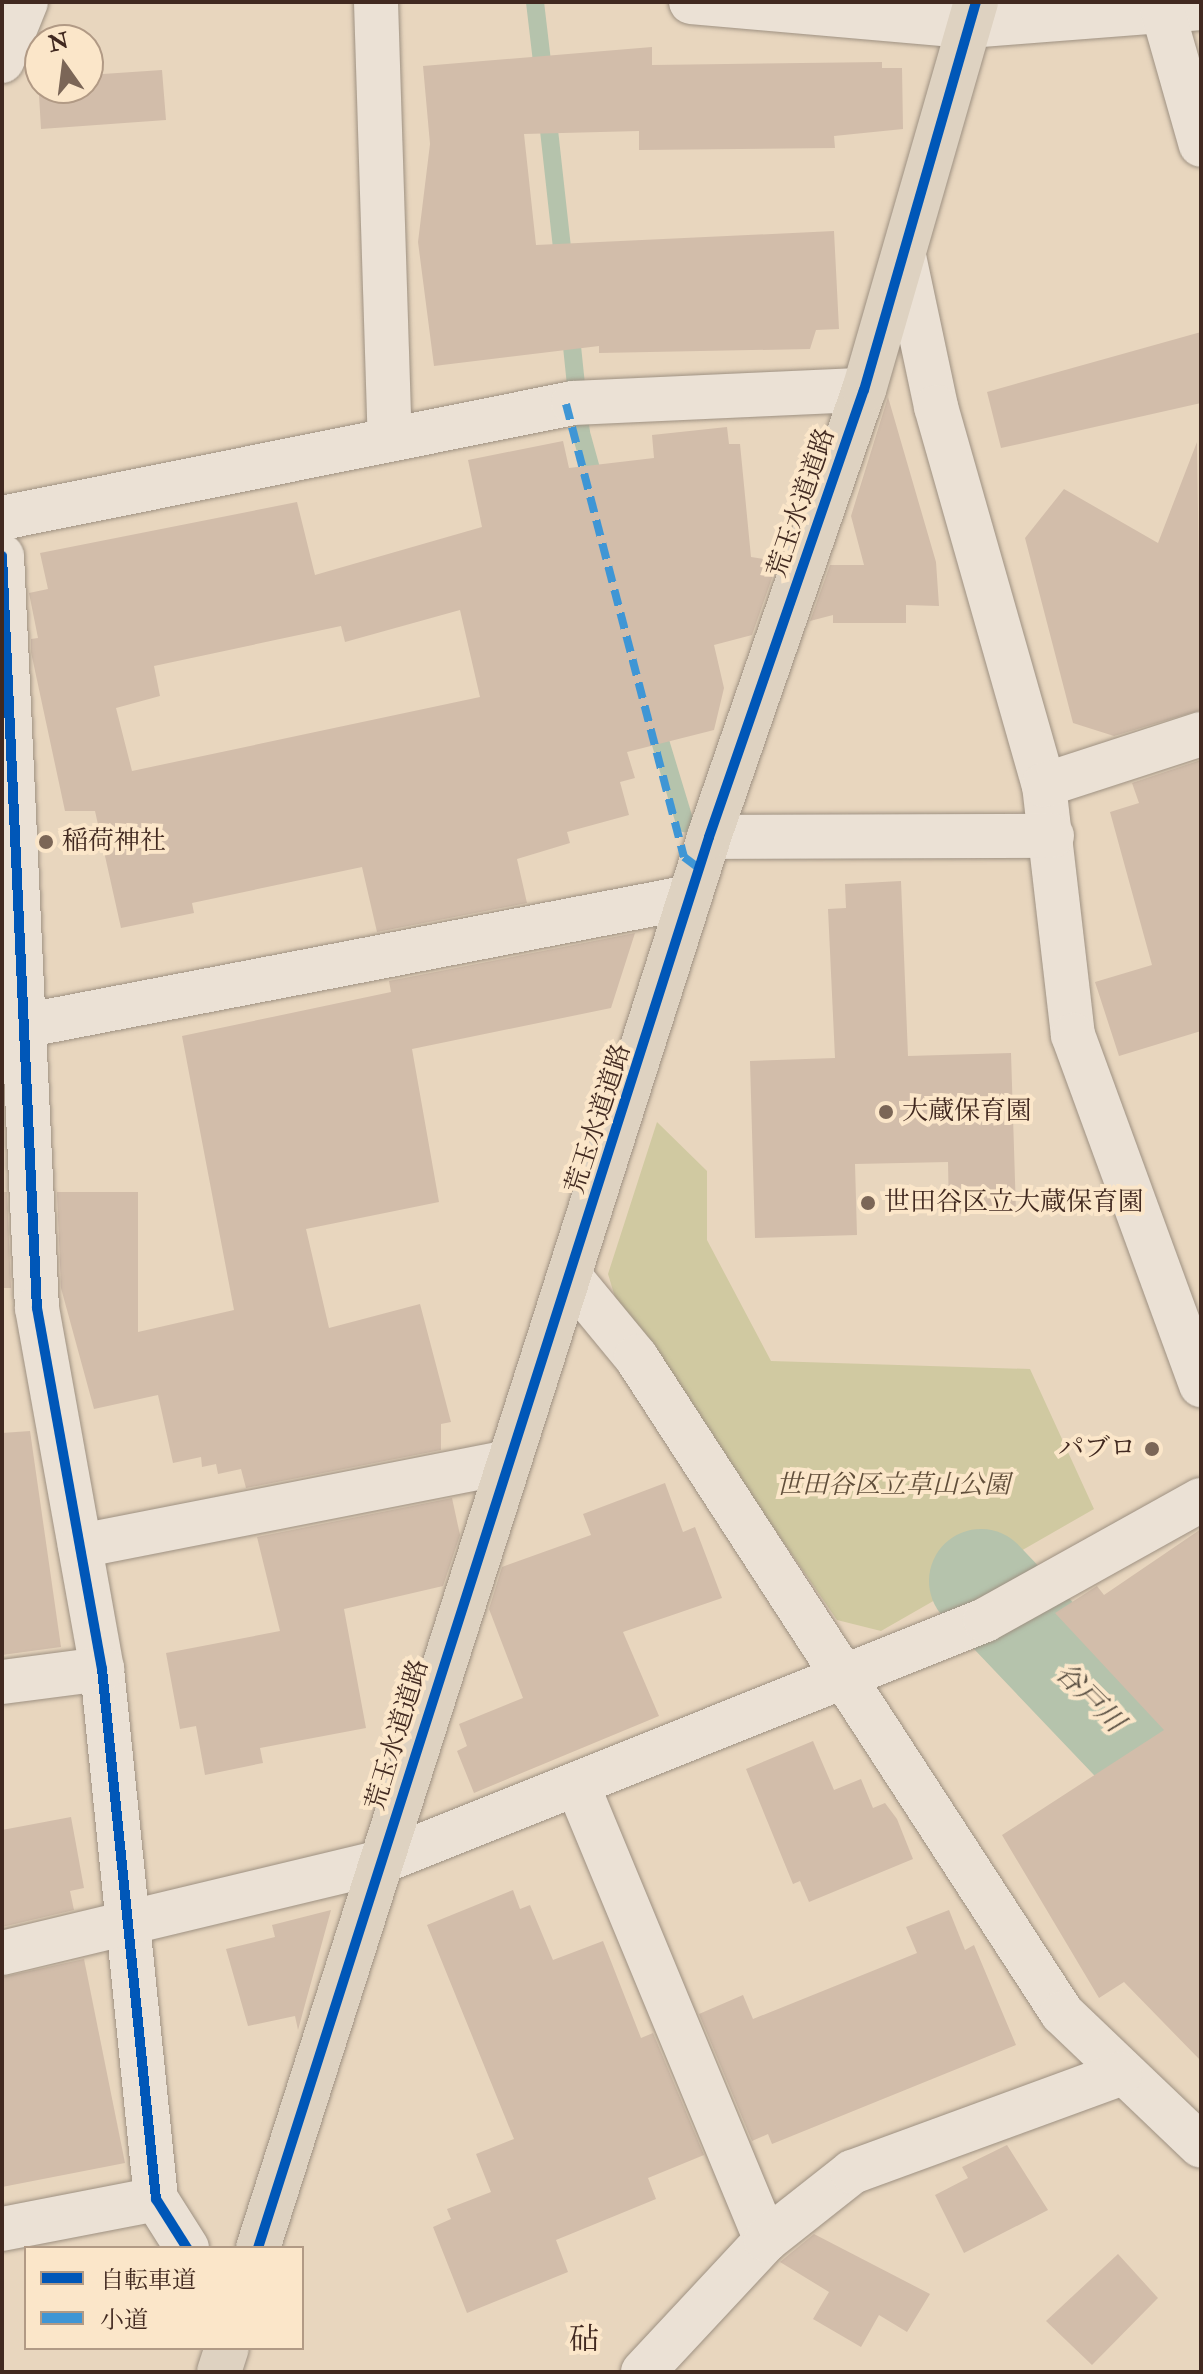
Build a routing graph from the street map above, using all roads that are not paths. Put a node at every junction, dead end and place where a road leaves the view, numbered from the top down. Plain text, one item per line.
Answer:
1 (26, 2) edge
2 (376, 2) edge
3 (691, 2) edge
4 (1182, 10) edge
5 (972, 14) edge
6 (2, 61) edge
7 (1201, 145) edge
8 (904, 256) junction
9 (864, 390) junction
10 (390, 438) junction
11 (2, 518) edge
12 (2, 556) edge
13 (6, 732) edge
14 (1201, 734) edge
15 (1044, 785) junction
16 (1052, 836) junction
17 (709, 837) junction
18 (690, 897) junction
19 (23, 1026) junction
20 (570, 1277) junction
21 (19, 1310) edge
22 (1201, 1385) edge
23 (507, 1462) junction
24 (1201, 1500) edge
25 (80, 1546) junction
26 (102, 1669) junction
27 (845, 1675) junction
28 (2, 1682) edge
29 (577, 1784) junction
30 (381, 1862) junction
31 (126, 1927) junction
32 (2, 1953) edge
33 (1120, 2074) junction
34 (1201, 2146) edge
35 (156, 2199) junction
36 (2, 2229) edge
37 (766, 2240) junction
38 (186, 2246) edge
39 (259, 2246) edge
40 (226, 2350) edge
41 (219, 2372) edge
42 (643, 2372) edge

1 - 6 street
2 - 10 street
3 - 5 street
4 - 5 street
4 - 7 street
5 - 8 main road, 荒玉水道道路
8 - 9 main road, 荒玉水道道路
8 - 15 street
9 - 10 street
9 - 17 main road, 荒玉水道道路
10 - 11 street
12 - 13 street
13 - 19 street
14 - 15 street
15 - 16 street
16 - 17 street
16 - 22 street
17 - 18 main road, 荒玉水道道路
18 - 19 street
18 - 20 main road, 荒玉水道道路
19 - 21 street
20 - 23 main road, 荒玉水道道路
20 - 27 street
21 - 25 street
23 - 25 street
23 - 30 main road, 荒玉水道道路
24 - 27 street
25 - 26 street
26 - 28 street
26 - 31 street
27 - 29 street
27 - 33 street
29 - 30 street
29 - 37 street
30 - 31 street
30 - 39 main road, 荒玉水道道路
31 - 32 street
31 - 35 street
33 - 34 street
33 - 37 street
35 - 36 street
35 - 38 street
37 - 42 street
40 - 41 main road

